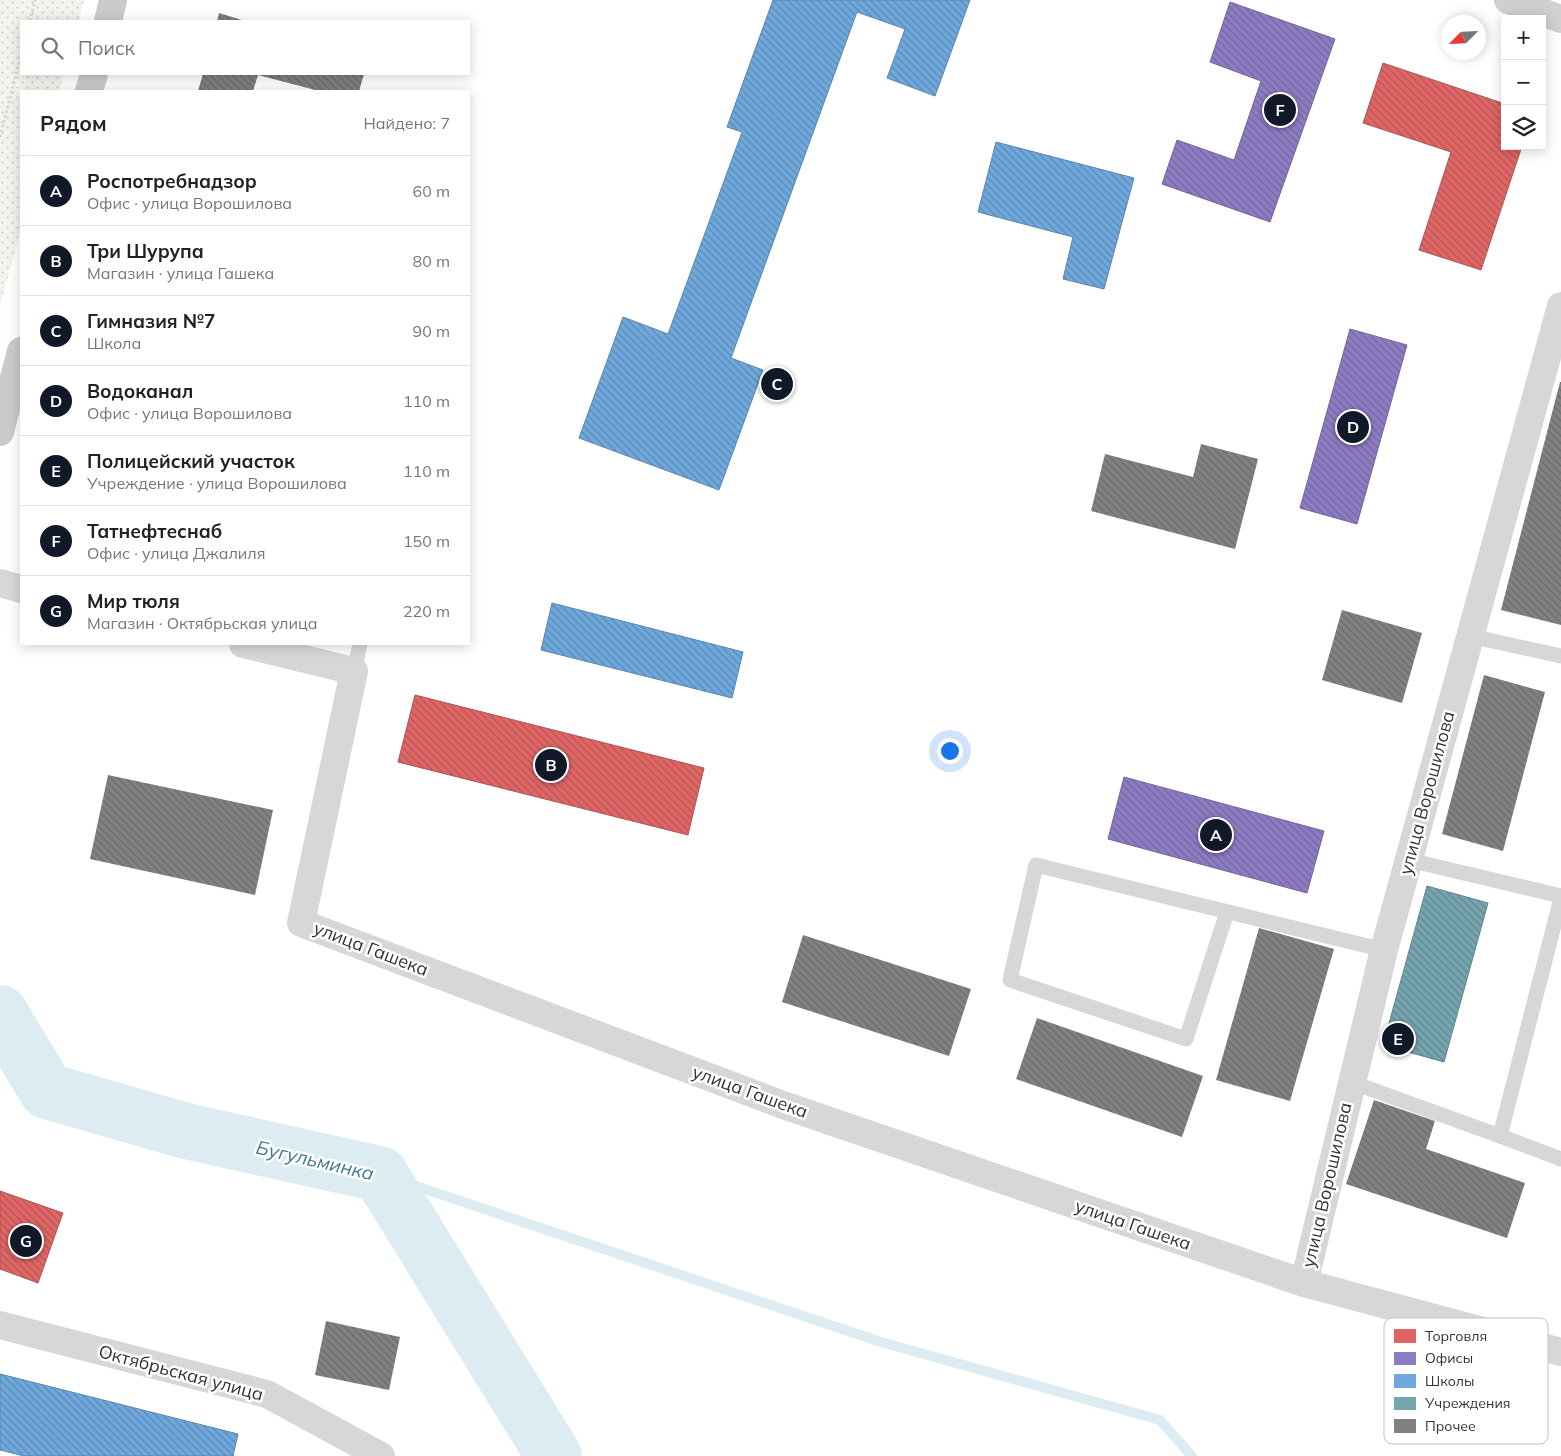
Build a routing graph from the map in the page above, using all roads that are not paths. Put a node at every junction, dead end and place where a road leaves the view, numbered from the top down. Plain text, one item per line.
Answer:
1 (113, 0) edge
2 (1508, 0) edge
3 (1561, 19) edge
4 (108, 20) edge
5 (94, 75) edge
6 (89, 90) edge
7 (1561, 306) edge
8 (1557, 336) edge
9 (20, 355) edge
10 (0, 432) edge
11 (0, 583) edge
12 (20, 589) edge
13 (1470, 636) junction
14 (247, 645) edge
15 (360, 645) edge
16 (1561, 656) edge
17 (354, 671) junction
18 (1409, 860) junction
19 (1561, 897) edge
20 (1227, 912) junction
21 (1384, 950) junction
22 (1351, 1082) junction
23 (1500, 1136) junction
24 (1561, 1159) edge
25 (1304, 1283) junction
26 (1434, 1318) edge
27 (0, 1325) edge
28 (1548, 1349) edge
29 (1561, 1352) edge
30 (381, 1456) edge

1 - 4 main road
2 - 3 main road
5 - 6 main road
7 - 8 street, улица Ворошилова
8 - 13 street, улица Ворошилова
9 - 10 main road
11 - 12 street
13 - 16 lane
13 - 18 street, улица Ворошилова
14 - 17 street
15 - 17 lane
17 - 25 street, улица Гашека
18 - 19 lane
18 - 21 street, улица Ворошилова
19 - 23 lane
20 - 20 lane
20 - 21 lane
21 - 22 street, улица Ворошилова
22 - 23 lane
22 - 25 street, улица Ворошилова
23 - 24 lane
25 - 26 street, улица Гашека
27 - 30 street, Октябрьская улица
28 - 29 street, улица Гашека

